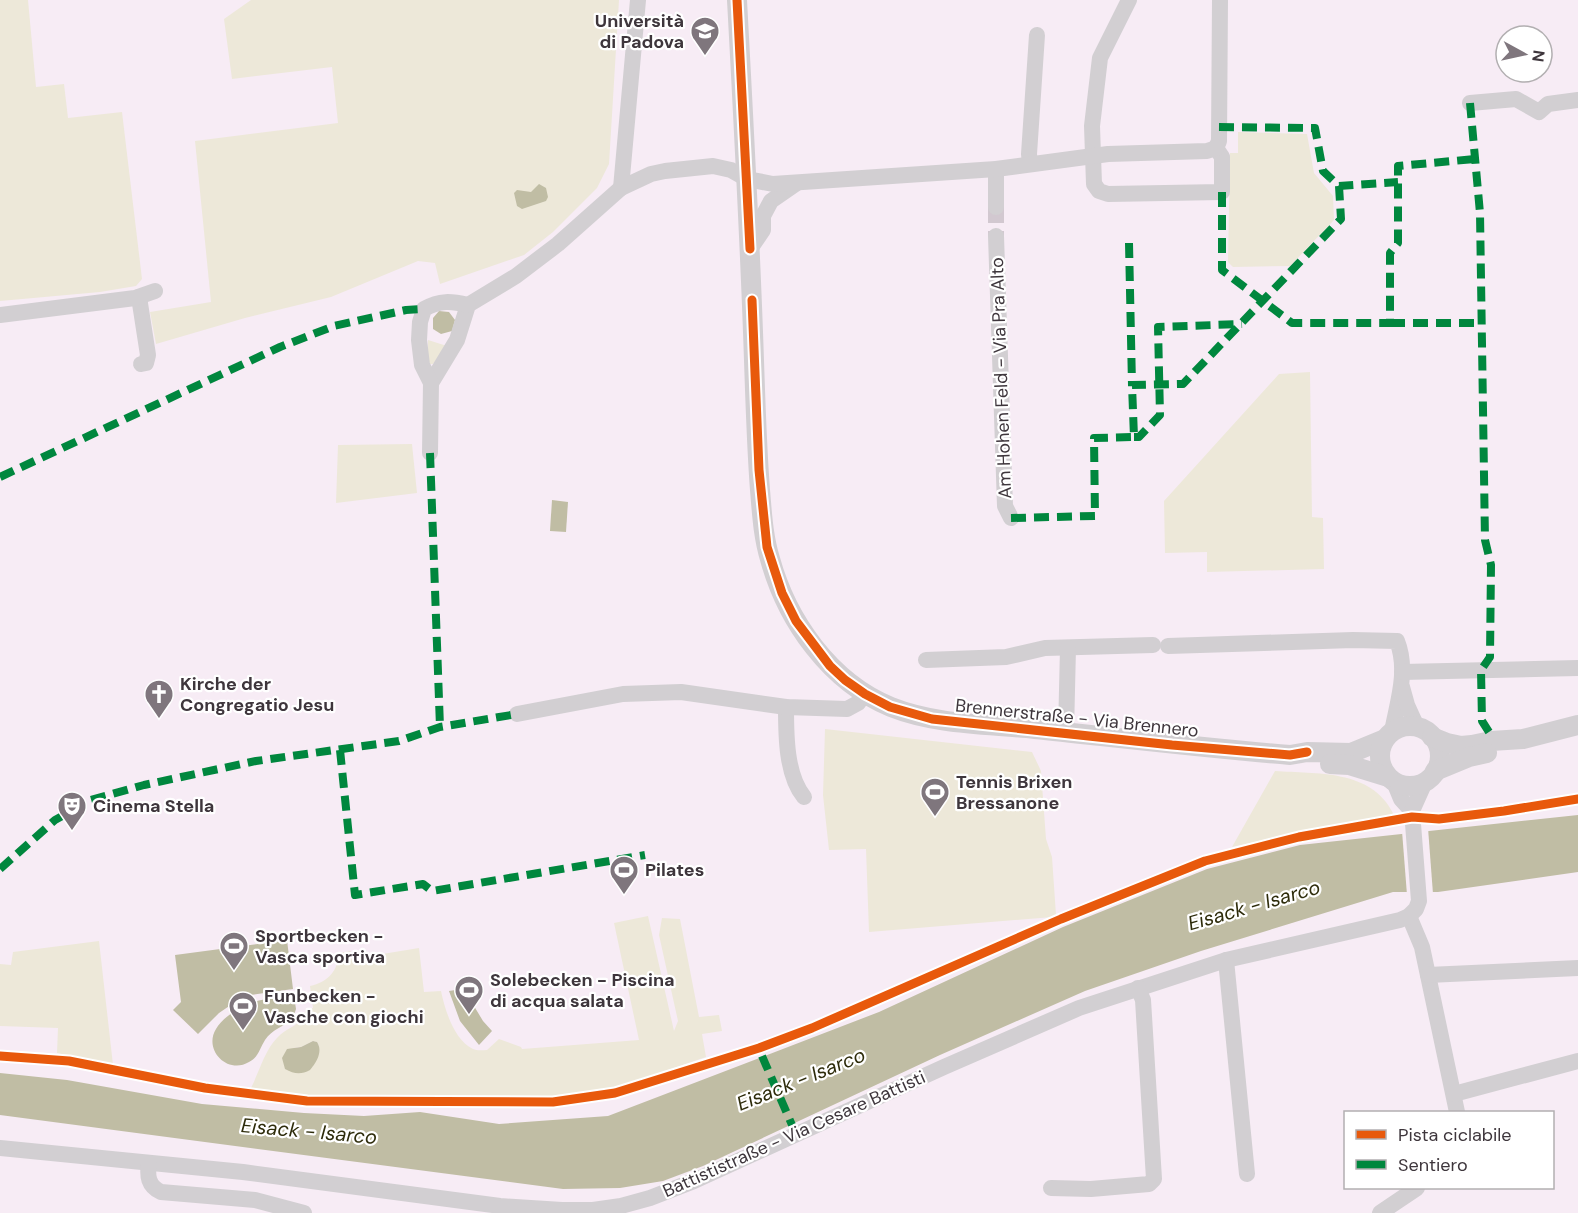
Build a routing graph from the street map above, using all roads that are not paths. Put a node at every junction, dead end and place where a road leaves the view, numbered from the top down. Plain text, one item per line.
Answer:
1 (638, 0) edge
2 (737, 0) edge
3 (1129, 0) edge
4 (1220, 0) edge
5 (1037, 35) dead end
6 (1578, 100) edge
7 (1470, 103) dead end
8 (1216, 148) junction
9 (1094, 155) junction
10 (1030, 164) junction
11 (996, 169) junction
12 (747, 179) junction
13 (798, 183) junction
14 (621, 188) junction
15 (996, 207) tunnel mouth
16 (996, 236) tunnel mouth
17 (750, 249) junction
18 (468, 305) junction
19 (0, 315) edge
20 (141, 364) dead end
21 (431, 383) junction
22 (430, 453) dead end
23 (1011, 518) dead end
24 (1068, 648) junction
25 (926, 660) dead end
26 (1578, 668) edge
27 (1402, 679) junction
28 (865, 694) junction
29 (786, 707) junction
30 (517, 714) dead end
31 (1578, 726) edge
32 (1066, 732) junction
33 (1425, 732) junction
34 (1389, 736) junction
35 (1522, 739) junction
36 (1290, 755) junction
37 (1430, 776) junction
38 (1391, 779) junction
39 (804, 797) dead end
40 (1412, 818) junction
41 (1409, 916) junction
42 (1226, 960) junction
43 (1578, 968) edge
44 (1428, 975) junction
45 (1138, 987) junction
46 (1578, 1061) edge
47 (1454, 1094) junction
48 (1457, 1111) edge
49 (0, 1148) edge
50 (149, 1163) junction
51 (1247, 1174) dead end
52 (1051, 1188) dead end
53 (1416, 1189) edge
54 (304, 1213) edge
55 (1380, 1213) edge

1 - 14 street
2 - 12 main road, Brennerstraße - Via Brennero
3 - 9 street
4 - 8 street
5 - 10 street
6 - 7 street
8 - 9 street
8 - 9 street
9 - 10 street
10 - 11 street
11 - 13 street
11 - 15 street
12 - 13 street
12 - 14 street
12 - 17 main road, Brennerstraße - Via Brennero
13 - 17 street
14 - 18 street
16 - 23 street, Am Hohen Feld - Via Pra Alto
17 - 28 main road, Brennerstraße - Via Brennero
18 - 21 street
18 - 21 street
19 - 20 street
21 - 22 street
24 - 25 street
24 - 27 street
24 - 32 street, Brennerstraße - Via Brennero
26 - 27 street
27 - 33 street
27 - 34 street
28 - 29 street
28 - 32 main road, Brennerstraße - Via Brennero
29 - 30 street
29 - 39 street
31 - 35 main road, Brennerstraße - Via Brennero
32 - 36 main road, Brennerstraße - Via Brennero
33 - 34 main road, Brennerstraße - Via Brennero
33 - 35 main road, Brennerstraße - Via Brennero
33 - 37 main road
34 - 36 main road, Brennerstraße - Via Brennero
34 - 38 main road
35 - 37 main road, Brennerstraße - Via Brennero
36 - 38 main road, Brennerstraße - Via Brennero
37 - 38 main road, Brennerstraße - Via Brennero
37 - 40 street
38 - 40 street
40 - 41 street
41 - 42 street, Battististraße - Via Cesare Battisti
41 - 44 street
42 - 45 street, Battististraße - Via Cesare Battisti
42 - 51 street
43 - 44 street
44 - 47 street
45 - 50 street, Battististraße - Via Cesare Battisti
45 - 52 street
46 - 47 street
47 - 48 street
49 - 50 street, Battististraße - Via Cesare Battisti
50 - 54 street
53 - 55 street

